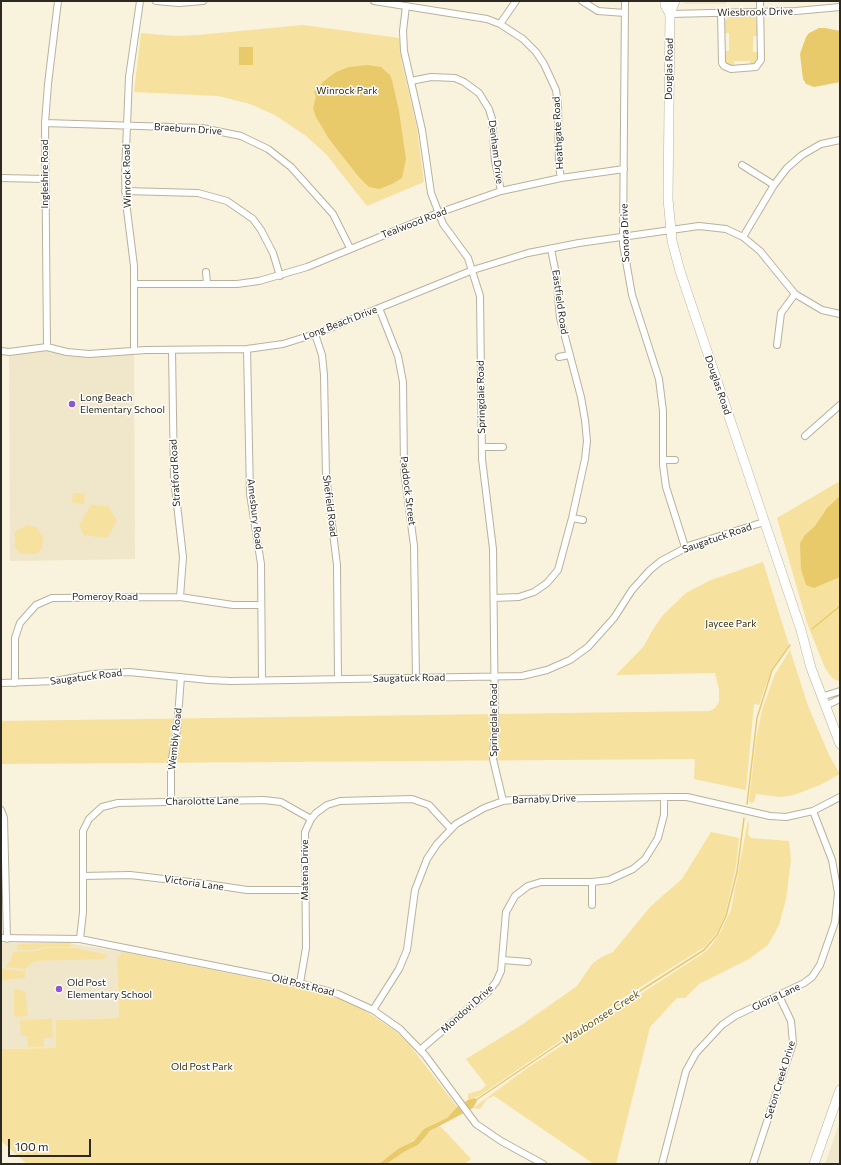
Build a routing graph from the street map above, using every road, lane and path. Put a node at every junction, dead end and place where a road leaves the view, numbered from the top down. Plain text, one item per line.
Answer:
1 (58, 1) edge
2 (140, 1) edge
3 (156, 1) edge
4 (203, 1) edge
5 (374, 1) edge
6 (516, 1) edge
7 (582, 1) edge
8 (625, 1) edge
9 (665, 1) edge
10 (675, 1) edge
11 (760, 1) edge
12 (406, 6) junction
13 (840, 7) edge
14 (721, 12) junction
15 (760, 12) junction
16 (625, 13) junction
17 (670, 14) junction
18 (500, 24) junction
19 (411, 81) junction
20 (45, 123) junction
21 (127, 126) junction
22 (840, 140) edge
23 (742, 165) dead end
24 (624, 169) junction
25 (1, 178) edge
26 (561, 178) junction
27 (45, 179) junction
28 (774, 185) junction
29 (125, 191) junction
30 (502, 191) junction
31 (438, 213) junction
32 (670, 230) junction
33 (624, 236) junction
34 (743, 237) junction
35 (350, 248) junction
36 (551, 249) junction
37 (473, 270) junction
38 (206, 272) dead end
39 (280, 276) junction
40 (134, 284) junction
41 (207, 284) junction
42 (795, 294) junction
43 (379, 308) junction
44 (840, 314) edge
45 (315, 334) junction
46 (777, 345) dead end
47 (47, 347) junction
48 (247, 349) junction
49 (134, 350) junction
50 (172, 350) junction
51 (1, 351) edge
52 (569, 355) junction
53 (559, 357) dead end
54 (840, 405) edge
55 (805, 436) dead end
56 (482, 447) junction
57 (503, 447) dead end
58 (663, 460) junction
59 (675, 460) dead end
60 (572, 518) junction
61 (583, 520) dead end
62 (764, 522) junction
63 (685, 547) junction
64 (180, 596) junction
65 (494, 598) junction
66 (260, 605) junction
67 (181, 677) junction
68 (494, 677) junction
69 (416, 678) junction
70 (338, 679) junction
71 (262, 680) junction
72 (1, 683) edge
73 (15, 683) junction
74 (840, 691) edge
75 (821, 697) junction
76 (840, 699) edge
77 (825, 706) junction
78 (840, 744) edge
79 (664, 796) junction
80 (840, 797) edge
81 (171, 801) junction
82 (503, 801) junction
83 (1, 810) edge
84 (813, 811) junction
85 (311, 819) junction
86 (451, 829) junction
87 (83, 876) junction
88 (592, 882) junction
89 (305, 890) junction
90 (592, 905) dead end
91 (4, 939) edge
92 (80, 939) junction
93 (503, 960) junction
94 (528, 962) dead end
95 (300, 983) junction
96 (779, 996) junction
97 (373, 1010) junction
98 (420, 1050) junction
99 (840, 1090) edge
100 (532, 1158) junction
101 (528, 1164) edge
102 (543, 1164) edge
103 (662, 1164) edge
104 (753, 1164) edge
105 (814, 1164) edge

1 - 20 street, Ingleshire Road
2 - 21 street, Winrock Road
3 - 4 street
5 - 12 street, Heathgate Road
6 - 18 street
7 - 16 street
8 - 16 street, Sonora Drive
9 - 17 street, Douglas Road
10 - 17 street, Douglas Road
11 - 15 street
12 - 18 street, Heathgate Road
12 - 19 street, Springdale Road
13 - 15 street, Wiesbrook Drive
14 - 15 street, Wiesbrook Drive
14 - 15 street
14 - 17 street, Wiesbrook Drive
16 - 24 street, Sonora Drive
17 - 32 street, Douglas Road
18 - 26 street, Heathgate Road
19 - 30 street, Denham Drive
19 - 31 street, Springdale Road
20 - 21 street, Braeburn Drive
20 - 27 street, Ingleshire Road
21 - 29 street, Winrock Road
21 - 35 street, Braeburn Drive
22 - 28 street
23 - 28 street
24 - 26 street, Tealwood Road
24 - 33 street, Sonora Drive
25 - 27 street
26 - 30 street, Tealwood Road
27 - 47 street, Ingleshire Road
28 - 34 street
29 - 39 street
29 - 40 street, Winrock Road
30 - 31 street, Tealwood Road
31 - 35 street, Tealwood Road
31 - 37 street, Springdale Road
32 - 33 street, Long Beach Drive
32 - 34 street, Long Beach Drive
32 - 62 street, Douglas Road
33 - 36 street, Long Beach Drive
33 - 58 street, Sonora Drive
34 - 42 street, Long Beach Drive
35 - 39 street, Tealwood Road
36 - 37 street, Long Beach Drive
36 - 52 street, Eastfield Road
37 - 43 street, Long Beach Drive
37 - 56 street, Springdale Road
38 - 41 street
39 - 41 street, Tealwood Road
40 - 41 street, Tealwood Road
40 - 49 street, Winrock Road
42 - 44 street
42 - 46 street
43 - 45 street, Long Beach Drive
43 - 69 street, Paddock Street
45 - 48 street, Long Beach Drive
45 - 70 street, Shefield Road
47 - 49 street, Long Beach Drive
47 - 51 street, Long Beach Drive
48 - 50 street, Long Beach Drive
48 - 66 street, Amesbury Road
49 - 50 street, Long Beach Drive
50 - 64 street, Stratford Road
52 - 53 street
52 - 60 street, Eastfield Road
54 - 55 street
56 - 57 street
56 - 65 street, Springdale Road
58 - 59 street
58 - 63 street, Sonora Drive
60 - 61 street
60 - 65 street, Eastfield Road
62 - 63 street, Saugatuck Road
62 - 75 street, Douglas Road
63 - 68 street, Saugatuck Road
64 - 66 street, Pomeroy Road
64 - 73 street, Pomeroy Road
65 - 68 street, Springdale Road
66 - 71 street, Amesbury Road
67 - 71 street, Saugatuck Road
67 - 73 street, Saugatuck Road
67 - 81 street, Wembly Road
68 - 69 street, Saugatuck Road
68 - 82 street, Springdale Road
69 - 70 street, Saugatuck Road
70 - 71 street, Saugatuck Road
72 - 73 street, Saugatuck Road
74 - 75 street
75 - 77 street, Douglas Road
76 - 77 street
77 - 78 street, Douglas Road
79 - 82 street, Barnaby Drive
79 - 84 street, Barnaby Drive
79 - 88 street, Mondovi Drive
80 - 84 street, Barnaby Drive
81 - 85 street, Charolotte Lane
81 - 87 street, Charolotte Lane
82 - 86 street, Barnaby Drive
83 - 91 street
84 - 96 street, Gloria Lane
85 - 86 street
85 - 89 street, Matena Drive
86 - 97 street, Barnaby Drive
87 - 89 street, Victoria Lane
87 - 92 street, Charolotte Lane
88 - 90 street
88 - 93 street, Mondovi Drive
89 - 95 street, Matena Drive
91 - 92 street, Old Post Road
92 - 95 street, Old Post Road
93 - 94 street
93 - 98 street, Mondovi Drive
95 - 97 street, Old Post Road
96 - 103 street, Gloria Lane
96 - 104 street, Seton Creek Drive
97 - 98 street, Old Post Road
98 - 100 street, Old Post Road
99 - 105 street
100 - 101 street
100 - 102 street, Old Post Road

